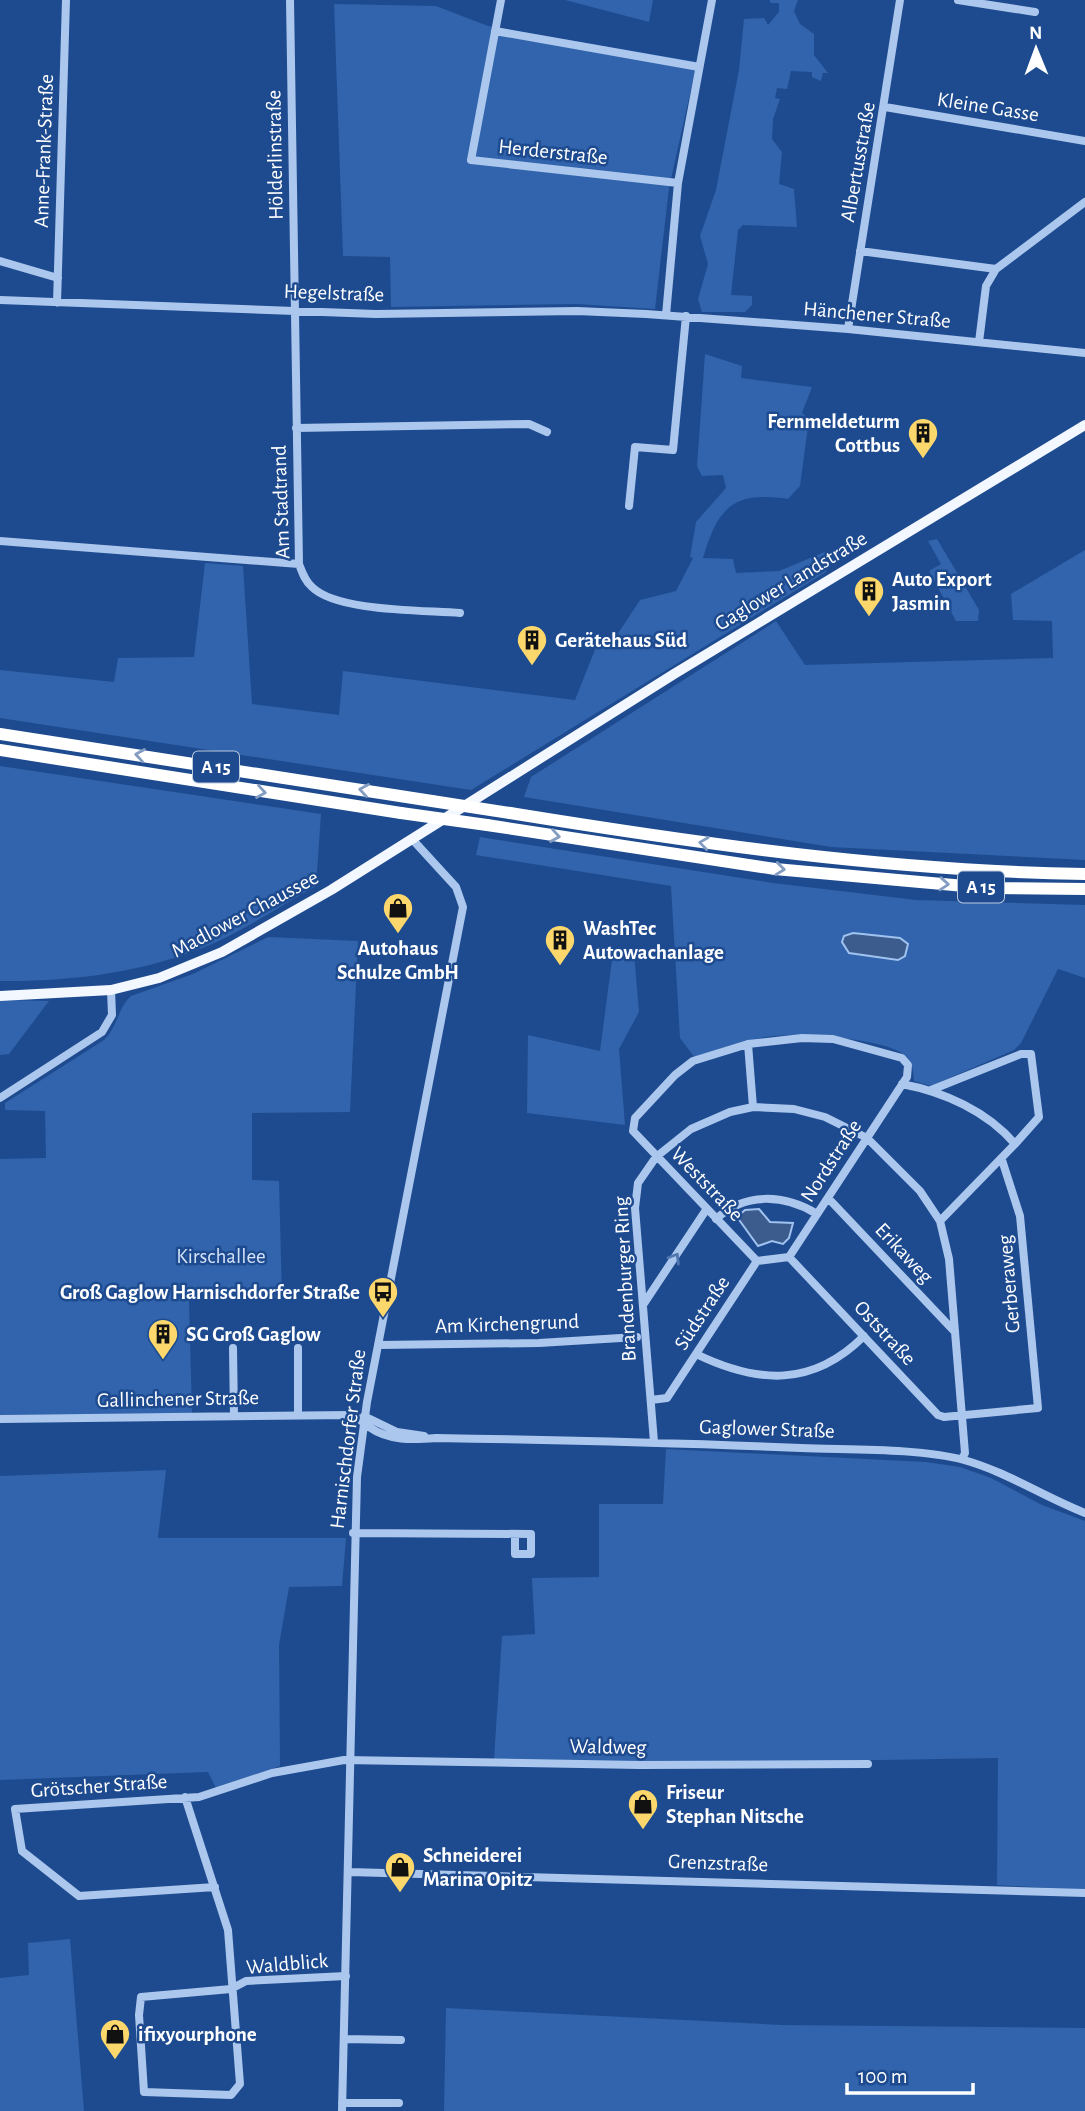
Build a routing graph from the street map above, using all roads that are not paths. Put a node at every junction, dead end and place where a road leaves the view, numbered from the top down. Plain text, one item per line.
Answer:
1 (66, 0) edge
2 (290, 0) edge
3 (501, 0) edge
4 (712, 0) edge
5 (900, 0) edge
6 (958, 0) edge
7 (1035, 12) dead end
8 (495, 31) junction
9 (699, 67) junction
10 (885, 107) junction
11 (1085, 141) edge
12 (678, 183) junction
13 (1085, 202) edge
14 (860, 251) junction
15 (0, 261) edge
16 (996, 269) junction
17 (58, 278) junction
18 (0, 300) edge
19 (57, 303) junction
20 (295, 309) junction
21 (666, 315) junction
22 (686, 316) junction
23 (848, 329) junction
24 (979, 342) junction
25 (1085, 353) edge
26 (1085, 425) edge
27 (296, 428) junction
28 (547, 432) dead end
29 (629, 506) dead end
30 (0, 541) edge
31 (299, 564) junction
32 (460, 613) dead end
33 (0, 734) edge
34 (0, 750) edge
35 (412, 839) junction
36 (1085, 874) edge
37 (1085, 889) edge
38 (111, 990) junction
39 (0, 996) edge
40 (748, 1044) junction
41 (902, 1083) junction
42 (931, 1090) junction
43 (0, 1098) edge
44 (753, 1107) junction
45 (867, 1138) junction
46 (1015, 1144) junction
47 (656, 1157) junction
48 (1002, 1160) junction
49 (828, 1198) junction
50 (706, 1210) junction
51 (817, 1214) junction
52 (716, 1219) junction
53 (940, 1221) junction
54 (789, 1257) junction
55 (757, 1261) junction
56 (643, 1305) junction
57 (955, 1332) junction
58 (864, 1336) junction
59 (637, 1337) dead end
60 (378, 1345) junction
61 (233, 1348) dead end
62 (298, 1348) dead end
63 (696, 1354) junction
64 (651, 1400) junction
65 (1038, 1408) joint
66 (298, 1415) junction
67 (962, 1415) junction
68 (234, 1416) junction
69 (361, 1418) junction
70 (0, 1419) edge
71 (654, 1442) junction
72 (962, 1459) junction
73 (1085, 1513) edge
74 (353, 1533) junction
75 (515, 1534) dead end
76 (349, 1760) junction
77 (868, 1764) dead end
78 (185, 1797) junction
79 (349, 1872) junction
80 (215, 1887) junction
81 (1085, 1893) edge
82 (228, 1930) joint
83 (346, 1976) junction
84 (232, 1989) junction
85 (344, 2039) junction
86 (401, 2040) dead end
87 (399, 2103) dead end
88 (342, 2107) edge

1 - 17 street, Anne-Frank-Straße
2 - 20 street, Hölderlinstraße
3 - 8 street, Herderstraße
4 - 9 street
5 - 10 street, Albertusstraße
6 - 7 street
8 - 9 street
8 - 12 street, Herderstraße
9 - 12 street
10 - 11 street, Kleine Gasse
10 - 14 street, Albertusstraße
12 - 21 street
13 - 16 street
14 - 16 street
14 - 23 street, Albertusstraße
15 - 17 street
16 - 24 street
17 - 19 street, Anne-Frank-Straße
18 - 19 street, Hegelstraße
19 - 20 street, Hegelstraße
20 - 21 street, Hegelstraße
20 - 27 street, Am Stadtrand
21 - 22 street, Hänchener Straße
22 - 23 street, Hänchener Straße
22 - 29 street
23 - 24 street, Hänchener Straße
24 - 25 street, Hänchener Straße
26 - 35 main road, Gaglower Landstraße
27 - 28 street, Am Stadtrand
27 - 31 street, Am Stadtrand
30 - 31 street
31 - 32 street, Am Stadtrand
36 -> 33 highway, A 15, bridge
34 -> 37 highway, A 15, bridge
35 - 38 main road, Madlower Chaussee
35 - 60 street, Harnischdorfer Straße
38 - 39 main road, Madlower Chaussee
38 - 43 street
40 - 41 street
40 - 44 street
40 - 47 street, Weststraße
41 - 42 street
41 - 45 street, Nordstraße
42 - 46 street
42 - 46 street
44 - 45 street, Brandenburger Ring
44 - 47 street, Brandenburger Ring
45 - 49 street, Nordstraße
45 - 53 street, Brandenburger Ring
46 - 48 street
47 - 50 street, Weststraße
47 - 56 street, Brandenburger Ring
48 - 53 street
48 - 65 street, Gerberaweg
49 - 51 street, Nordstraße
49 - 57 street, Erikaweg
50 - 52 street, Weststraße
56 -> 50 street
51 - 52 street
51 - 54 street, Nordstraße
52 - 55 street, Weststraße
53 - 57 street, Brandenburger Ring
54 - 55 street
54 - 58 street, Oststraße
55 - 63 street, Südstraße
56 - 64 street, Brandenburger Ring
57 - 67 street, Brandenburger Ring
58 - 63 street
58 - 67 street, Oststraße
59 - 60 street, Am Kirchengrund
60 - 69 street, Harnischdorfer Straße
61 - 68 street
62 - 66 street
63 - 64 street, Südstraße
64 - 71 street, Brandenburger Ring
65 - 67 street, Oststraße
66 - 68 street, Gallinchener Straße
66 - 69 street, Gallinchener Straße
67 - 72 street, Brandenburger Ring
68 - 70 street, Gallinchener Straße
69 - 71 street, Gaglower Straße
69 - 74 street, Harnischdorfer Straße
71 - 72 street, Gaglower Straße
72 - 73 street, Gaglower Straße
74 - 75 street
74 - 76 street, Harnischdorfer Straße
76 - 77 street, Waldweg
76 - 78 street, Grötscher Straße
76 - 79 street, Harnischdorfer Straße
78 - 80 street, Grötscher Straße
78 - 80 street, Grötscher Straße
79 - 81 street, Grenzstraße
79 - 83 street, Harnischdorfer Straße
80 - 82 street, Grötscher Straße
82 - 84 street, Waldblick
83 - 84 street, Waldblick
83 - 85 street, Harnischdorfer Straße
84 - 84 street, Waldblick
85 - 86 street
85 - 88 street, Harnischdorfer Straße
87 - 88 street

